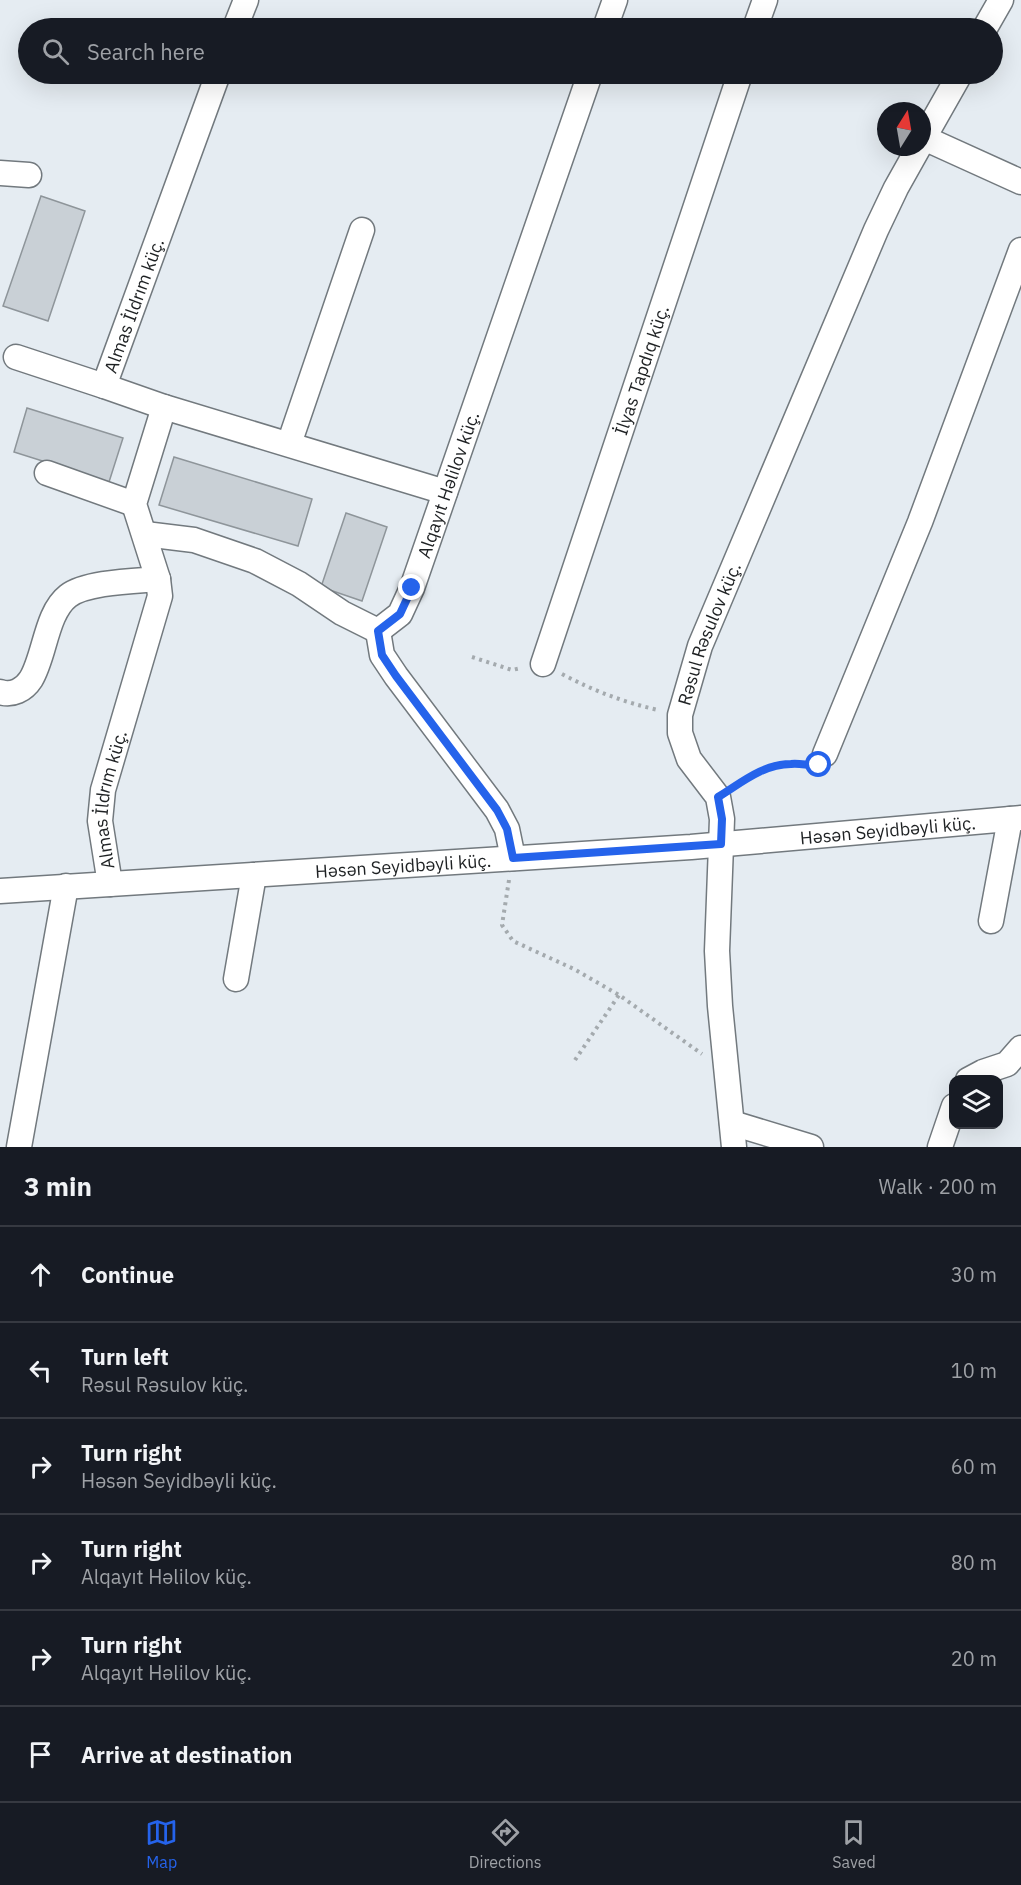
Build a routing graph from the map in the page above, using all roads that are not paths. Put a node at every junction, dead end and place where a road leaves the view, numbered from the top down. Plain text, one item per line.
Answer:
1 (246, 0) edge
2 (615, 0) edge
3 (765, 0) edge
4 (1001, 0) edge
5 (239, 18) edge
6 (609, 18) edge
7 (759, 18) edge
8 (991, 18) edge
9 (214, 84) edge
10 (587, 84) edge
11 (737, 84) edge
12 (954, 84) edge
13 (931, 126) edge
14 (931, 146) edge
15 (914, 156) edge
16 (0, 173) edge
17 (29, 175) dead end
18 (1021, 182) edge
19 (362, 230) dead end
20 (1021, 250) edge
21 (16, 357) dead end
22 (104, 386) junction
23 (164, 407) junction
24 (289, 444) junction
25 (47, 473) dead end
26 (445, 492) junction
27 (134, 504) junction
28 (145, 534) junction
29 (158, 579) junction
30 (378, 631) junction
31 (543, 664) road end
32 (0, 692) edge
33 (825, 754) road end
34 (1016, 819) edge
35 (721, 844) junction
36 (513, 858) junction
37 (254, 874) junction
38 (110, 884) junction
39 (66, 886) junction
40 (0, 891) edge
41 (991, 921) dead end
42 (236, 979) dead end
43 (1021, 1048) edge
44 (977, 1075) edge
45 (949, 1120) edge
46 (732, 1123) junction
47 (19, 1147) edge
48 (734, 1147) edge
49 (811, 1147) edge
50 (939, 1147) edge

1 - 5 street
2 - 6 street
3 - 7 street
4 - 8 street
9 - 22 street, Almas İldrım küç.
10 - 26 street, Alqayıt Həlilov küç.
11 - 31 street, İlyas Tapdıq küç.
12 - 13 street, Rəsul Rəsulov küç.
14 - 18 street
15 - 35 street, Rəsul Rəsulov küç.
16 - 17 street
19 - 24 street
20 - 33 street
21 - 22 street
22 - 23 street, Almas İldrım küç.
23 - 24 street, Almas İldrım küç.
23 - 27 street
24 - 26 street, Almas İldrım küç.
25 - 27 street
26 - 30 street, Alqayıt Həlilov küç.
27 - 28 street, Almas İldrım küç.
28 - 29 street, Almas İldrım küç.
28 - 30 street
29 - 32 street
29 - 38 street, Almas İldrım küç.
30 - 36 street
34 - 35 street, Həsən Seyidbəyli küç.
34 - 41 street
35 - 36 street, Həsən Seyidbəyli küç.
35 - 46 street
36 - 37 street, Həsən Seyidbəyli küç.
37 - 38 street, Həsən Seyidbəyli küç.
37 - 42 street
38 - 39 street, Həsən Seyidbəyli küç.
39 - 40 street, Həsən Seyidbəyli küç.
39 - 47 street
43 - 44 street
45 - 50 street
46 - 48 street
46 - 49 street

